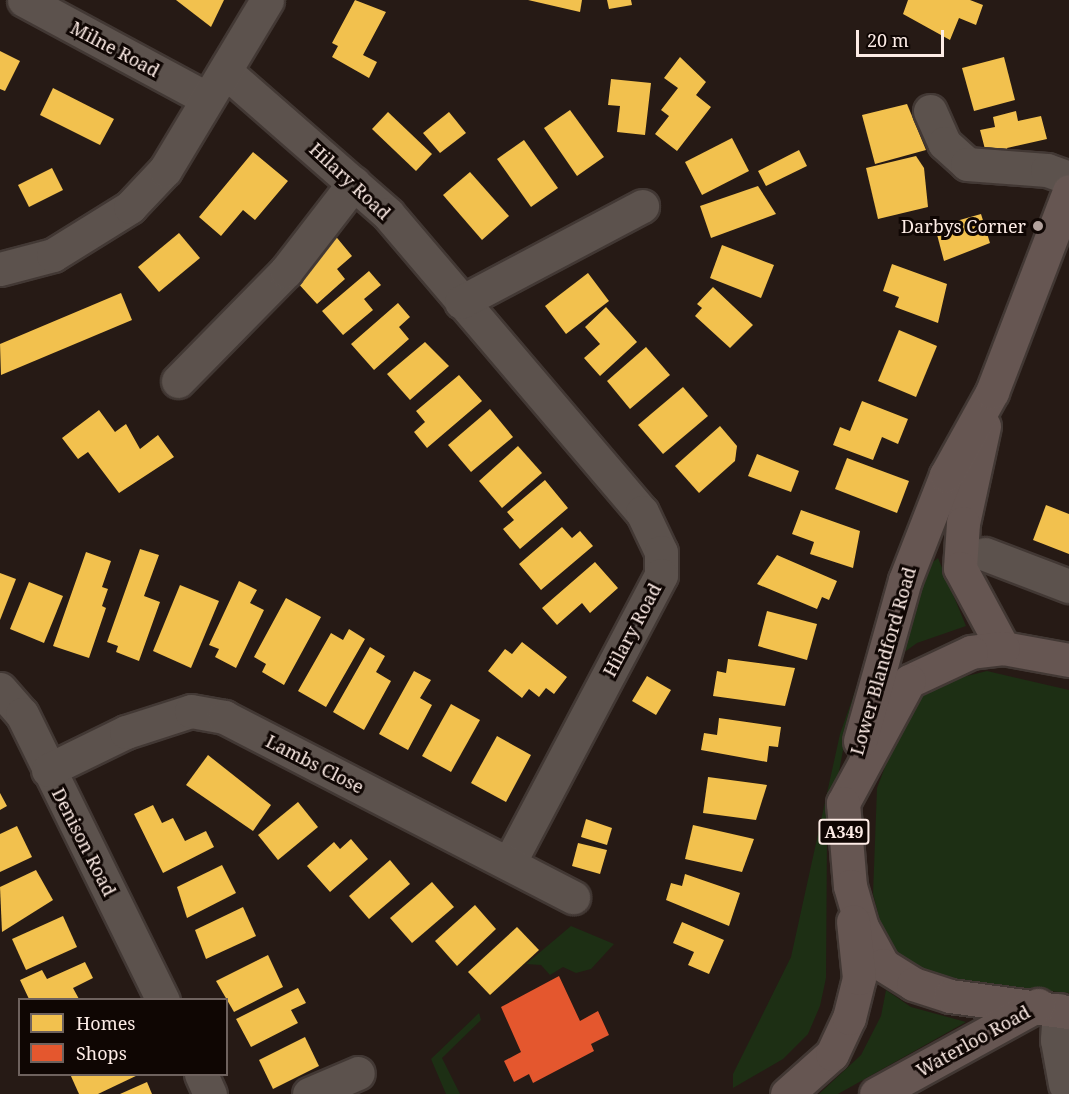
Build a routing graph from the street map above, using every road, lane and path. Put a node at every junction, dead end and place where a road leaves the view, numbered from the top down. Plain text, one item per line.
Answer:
1 (24, 0) edge
2 (267, 0) edge
3 (226, 72) junction
4 (206, 98) junction
5 (930, 111) dead end
6 (1069, 178) edge
7 (354, 183) junction
8 (1069, 191) edge
9 (642, 206) dead end
10 (0, 269) edge
11 (461, 302) junction
12 (178, 381) dead end
13 (992, 392) junction
14 (985, 554) dead end
15 (1069, 586) edge
16 (1003, 648) junction
17 (1069, 660) edge
18 (0, 689) edge
19 (48, 770) junction
20 (843, 803) junction
21 (509, 863) junction
22 (850, 886) junction
23 (573, 897) dead end
24 (162, 998) edge
25 (1055, 1009) edge
26 (358, 1072) dead end
27 (202, 1076) edge
28 (1059, 1086) edge
29 (210, 1094) edge
30 (309, 1094) edge
31 (787, 1094) edge
32 (876, 1094) edge

1 - 4 street, Milne Road
2 - 3 street
3 - 4 street
3 - 7 street, Hilary Road
4 - 10 street
5 - 6 street
7 - 11 street, Hilary Road
7 - 12 street
8 - 13 main road, Lower Blandford Road
9 - 11 street
11 - 21 street, Hilary Road
13 - 16 main road, Lower Blandford Road
13 - 20 main road, Lower Blandford Road
14 - 15 street
16 - 17 main road, A349
16 - 20 main road, A349
18 - 19 street, Denison Road
19 - 21 street, Lambs Close
19 - 24 street, Denison Road
20 - 22 main road, A349
21 - 23 street, Lambs Close
22 - 25 main road, A349
22 - 31 main road, A349
25 - 28 street, Waterloo Road
25 - 32 main road, Waterloo Road
26 - 30 street
27 - 29 street

